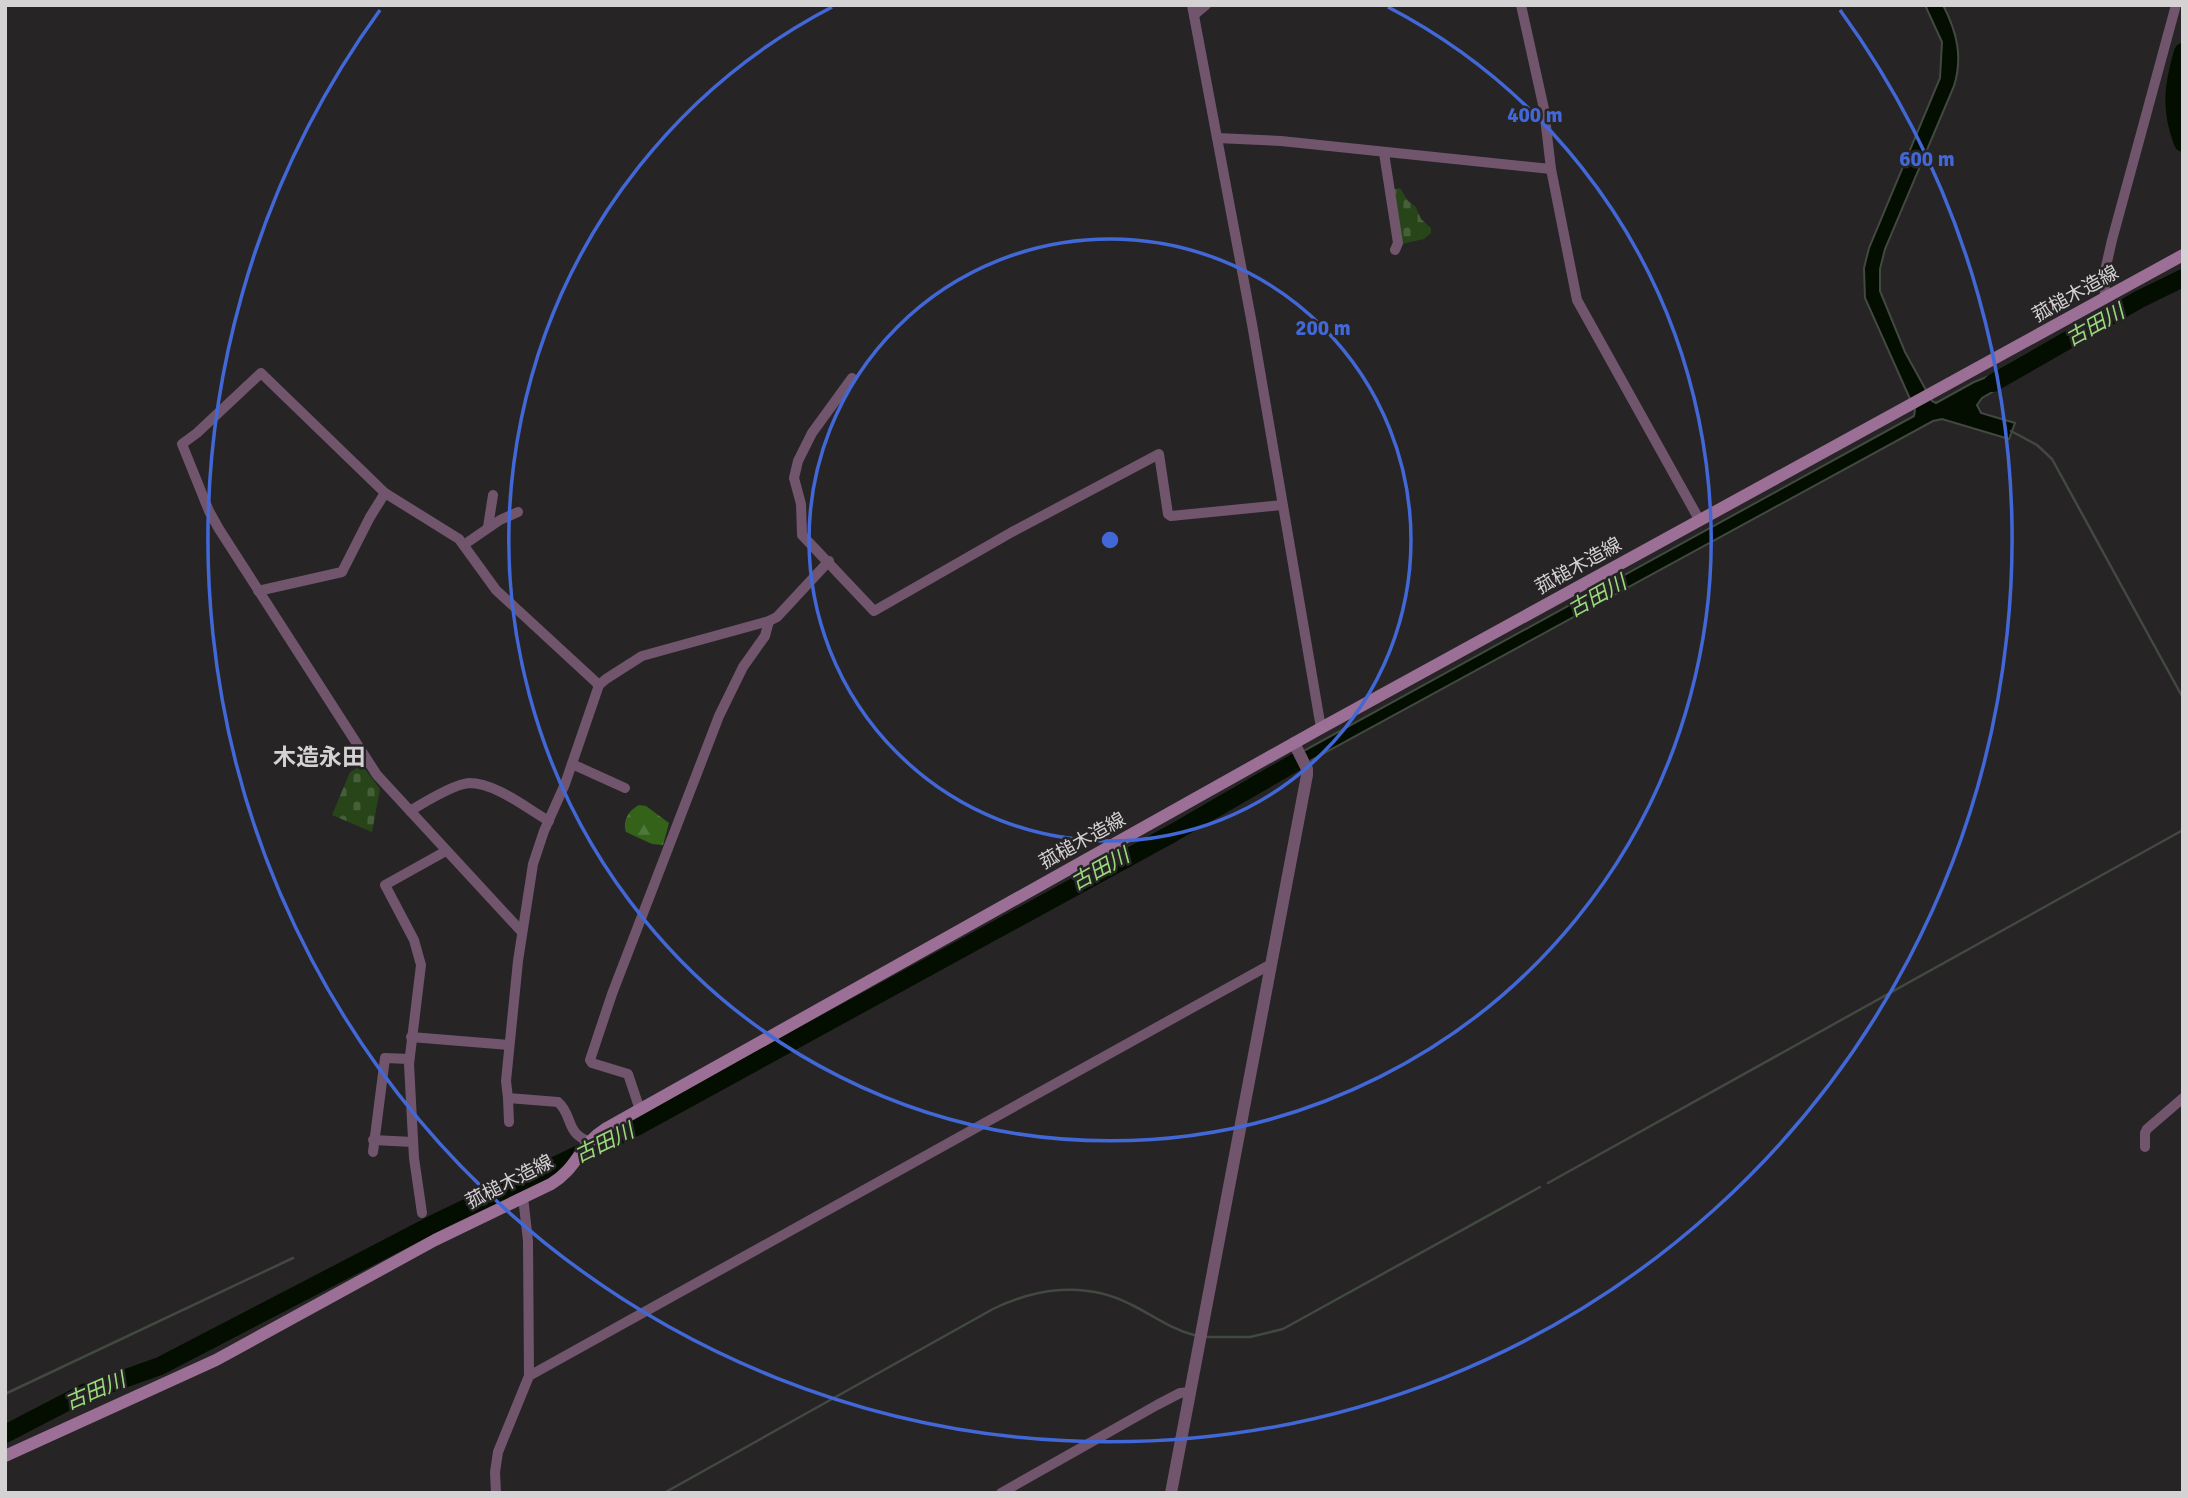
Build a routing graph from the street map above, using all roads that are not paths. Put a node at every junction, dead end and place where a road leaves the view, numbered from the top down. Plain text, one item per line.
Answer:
1 (1206, 5) edge
2 (1521, 5) edge
3 (2176, 5) edge
4 (1193, 10) edge
5 (1217, 138) junction
6 (1384, 153) junction
7 (1551, 169) junction
8 (1395, 250) dead end
9 (2183, 255) edge
10 (2105, 297) junction
11 (852, 378) dead end
12 (385, 493) junction
13 (493, 495) dead end
14 (1282, 505) junction
15 (518, 512) dead end
16 (1700, 521) junction
17 (488, 527) junction
18 (465, 544) junction
19 (829, 562) junction
20 (258, 592) junction
21 (769, 621) junction
22 (599, 685) junction
23 (1321, 727) junction
24 (1296, 747) junction
25 (572, 764) junction
26 (625, 788) dead end
27 (410, 811) junction
28 (549, 821) junction
29 (446, 851) junction
30 (522, 932) junction
31 (1271, 964) junction
32 (411, 1037) junction
33 (509, 1045) junction
34 (409, 1059) junction
35 (508, 1098) junction
36 (2183, 1098) edge
37 (640, 1110) junction
38 (509, 1122) dead end
39 (373, 1140) junction
40 (413, 1142) junction
41 (587, 1142) junction
42 (2145, 1147) dead end
43 (373, 1152) dead end
44 (523, 1197) junction
45 (422, 1213) dead end
46 (529, 1376) junction
47 (1191, 1392) junction
48 (5, 1456) edge
49 (496, 1493) edge
50 (1001, 1493) edge
51 (1171, 1493) edge

1 - 4 street
2 - 7 street
3 - 10 street
4 - 5 street
5 - 6 street
5 - 14 street
6 - 7 street
6 - 8 street
7 - 16 street
9 - 10 main road, 菰槌木造線
10 - 16 main road, 菰槌木造線
11 - 19 street
12 - 18 street
12 - 20 street
12 - 20 street
13 - 17 street
14 - 19 street
14 - 23 street
15 - 17 street
16 - 23 main road, 菰槌木造線
17 - 18 street
18 - 22 street
19 - 21 street
20 - 27 street
21 - 22 street
21 - 37 street
22 - 25 street
23 - 24 main road, 菰槌木造線
24 - 31 street
24 - 37 main road, 菰槌木造線
25 - 26 street
25 - 28 street
27 - 28 street
27 - 29 street
28 - 30 street
29 - 30 street
29 - 32 street
30 - 33 street
31 - 46 street
31 - 47 street
32 - 33 street
32 - 34 street
33 - 35 street
34 - 39 street
34 - 40 street
35 - 38 street
35 - 41 street
36 - 42 street
37 - 41 main road, 菰槌木造線
39 - 40 street
39 - 43 street
40 - 45 street
41 - 44 main road, 菰槌木造線
44 - 46 street
44 - 48 main road, 菰槌木造線
46 - 49 street
47 - 50 street
47 - 51 street

